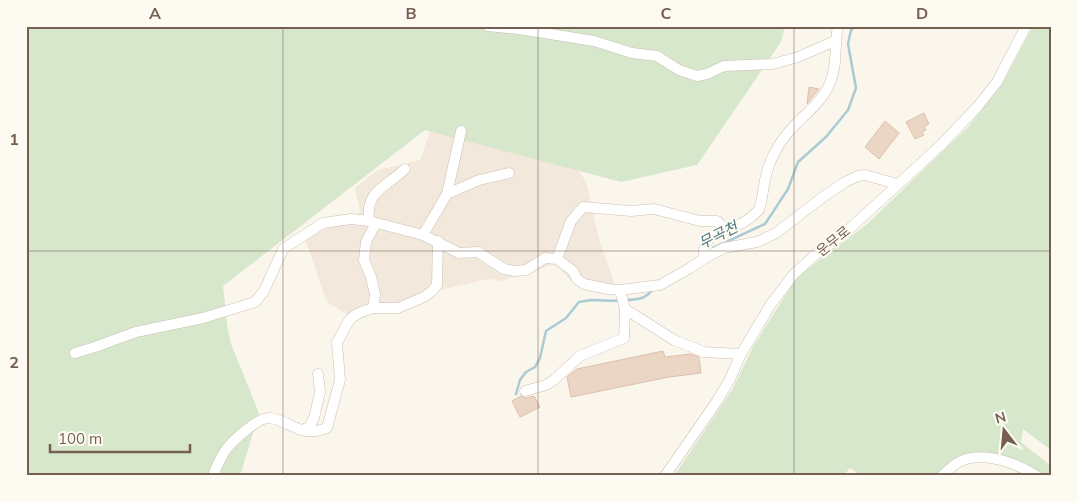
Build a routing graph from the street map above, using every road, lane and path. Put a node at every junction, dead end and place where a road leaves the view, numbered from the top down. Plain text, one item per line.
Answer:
1 (488, 26) edge
2 (838, 26) edge
3 (1026, 26) edge
4 (835, 41) junction
5 (461, 131) dead end
6 (405, 169) dead end
7 (509, 173) dead end
8 (897, 184) junction
9 (447, 194) junction
10 (373, 222) junction
11 (725, 228) junction
12 (423, 235) junction
13 (438, 241) junction
14 (704, 254) junction
15 (557, 259) junction
16 (620, 290) junction
17 (374, 308) junction
18 (625, 309) junction
19 (75, 353) dead end
20 (741, 354) junction
21 (318, 374) dead end
22 (525, 391) dead end
23 (302, 430) junction
24 (213, 476) edge
25 (665, 476) edge
26 (942, 476) edge
27 (1037, 476) edge

1 - 4 street
2 - 4 street
3 - 8 street, 운무로
4 - 11 street
5 - 9 street
6 - 10 street
7 - 9 street
8 - 14 street
8 - 20 street, 운무로
9 - 12 street
10 - 12 street
10 - 17 street
10 - 19 street
11 - 14 street
11 - 15 street
12 - 13 street
13 - 15 street
13 - 17 street
14 - 16 street
15 - 16 street
16 - 18 street
17 - 23 street
18 - 20 street
18 - 22 street
20 - 25 street, 운무로
21 - 23 street
23 - 24 street
26 - 27 street

